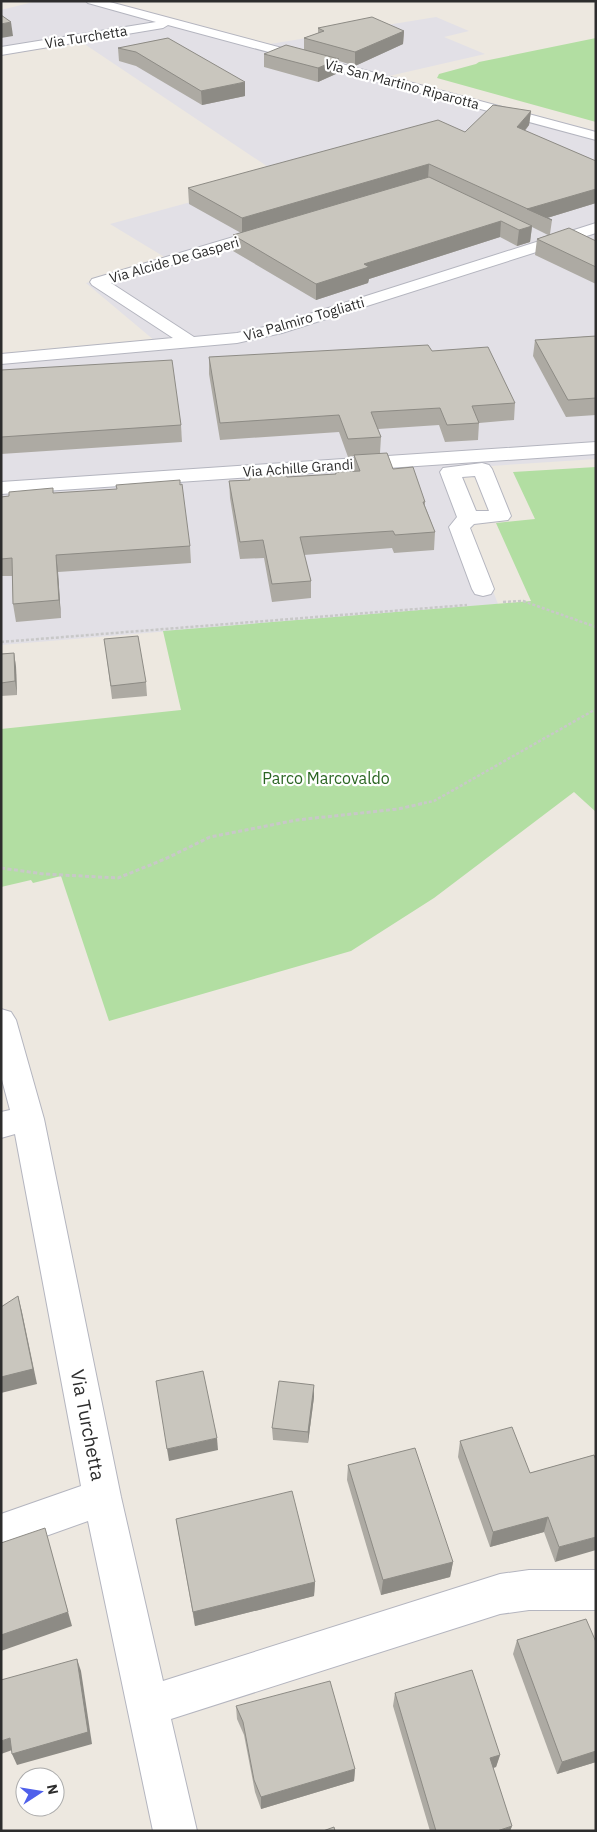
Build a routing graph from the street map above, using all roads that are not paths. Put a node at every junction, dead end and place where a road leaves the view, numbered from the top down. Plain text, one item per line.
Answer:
1 (92, 1) edge
2 (117, 1) edge
3 (171, 23) junction
4 (1, 51) edge
5 (596, 128) edge
6 (596, 136) edge
7 (286, 227) edge
8 (596, 228) edge
9 (533, 235) edge
10 (549, 243) junction
11 (190, 342) junction
12 (1, 359) edge
13 (596, 448) edge
14 (596, 462) edge
15 (468, 466) junction
16 (1, 488) edge
17 (468, 518) junction
18 (484, 599) road end
19 (1, 1020) edge
20 (14, 1122) edge
21 (102, 1497) junction
22 (1, 1533) edge
23 (596, 1590) edge
24 (148, 1706) junction
25 (175, 1831) edge

1 - 3 street, Via San Martino Riparotta
2 - 5 street, Via San Martino Riparotta
3 - 4 street, Via Turchetta
3 - 6 street, Via San Martino Riparotta
7 - 11 street, Via Alcide De Gasperi
8 - 10 street, Via Palmiro Togliatti
9 - 10 street
10 - 11 street, Via Palmiro Togliatti
11 - 12 street, Via Palmiro Togliatti
13 - 15 street, Via Achille Grandi
14 - 15 street
15 - 16 street, Via Achille Grandi
15 - 17 street
15 - 17 street
17 - 18 street
19 - 20 street, Via Turchetta
20 - 21 street, Via Turchetta
21 - 22 street
21 - 24 street, Via Turchetta
23 - 24 street
24 - 25 street, Via Turchetta

